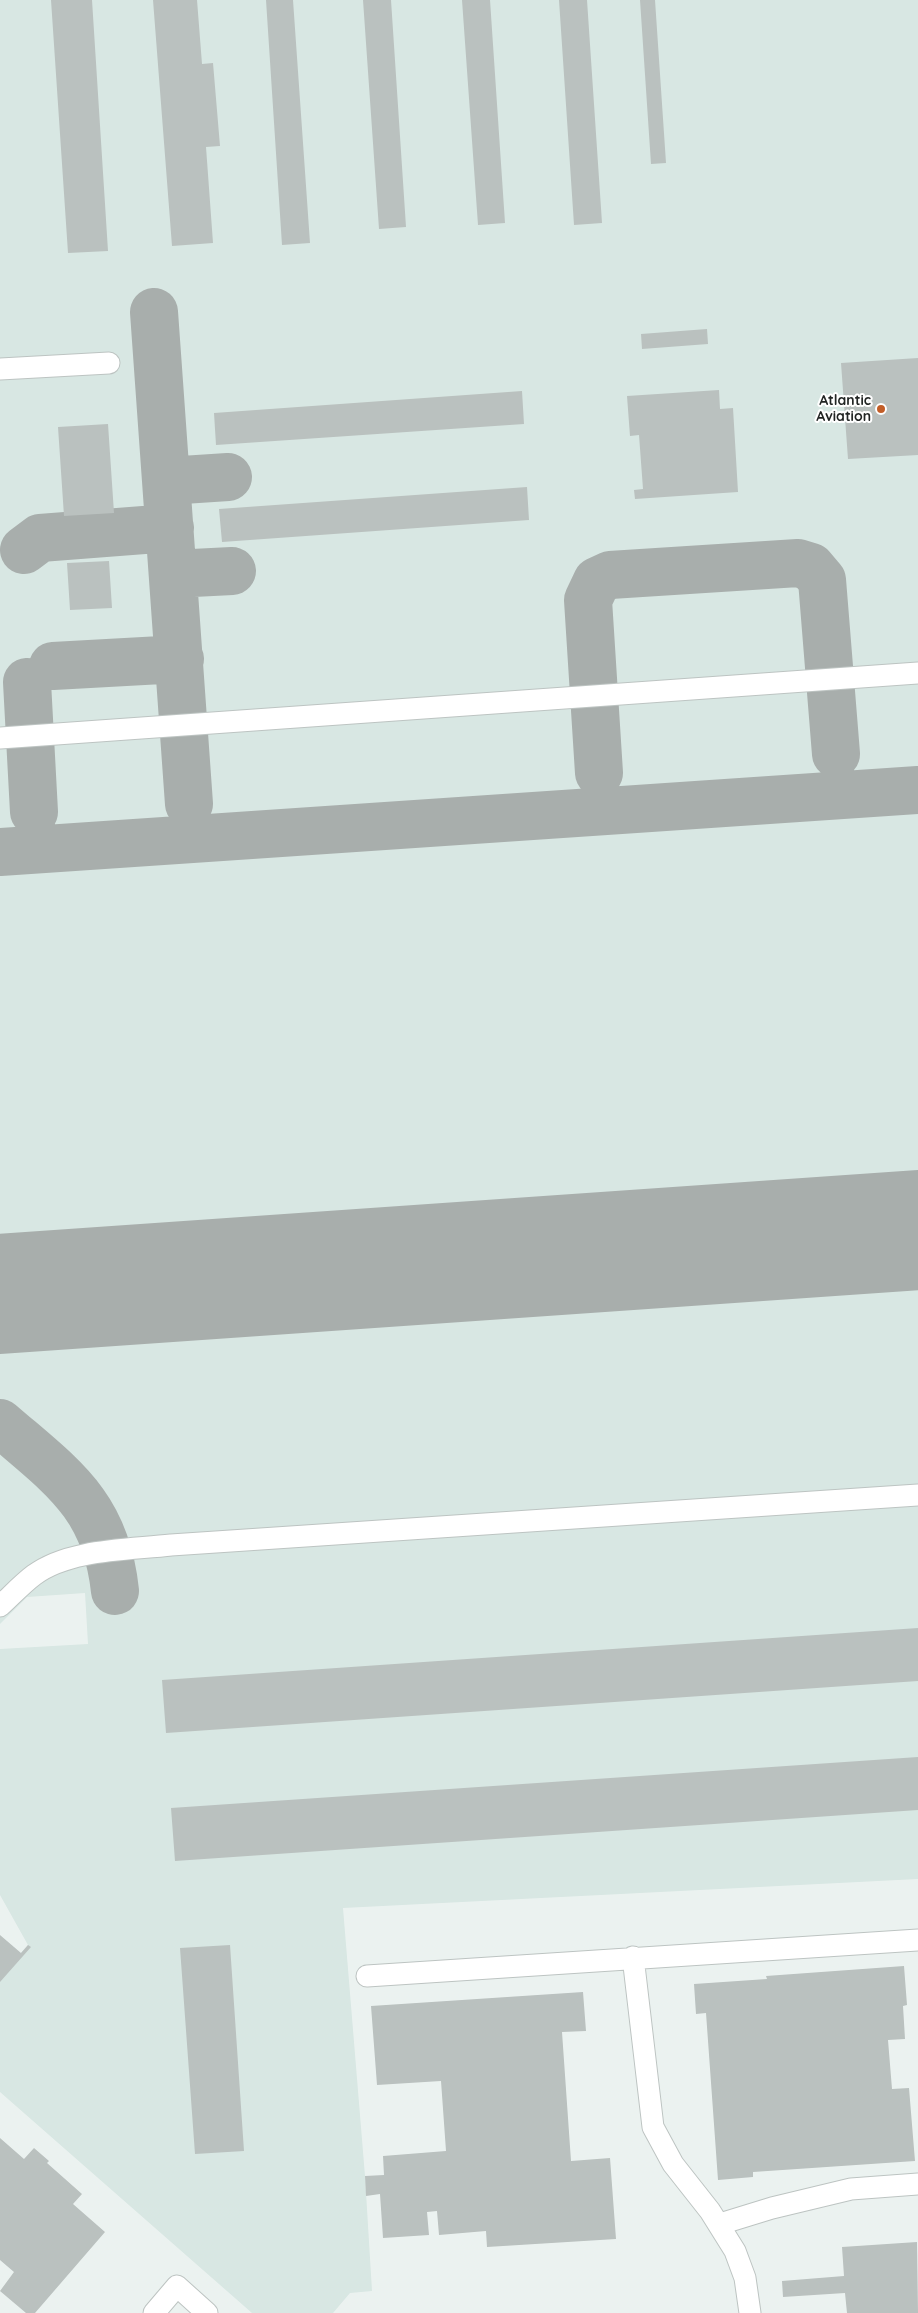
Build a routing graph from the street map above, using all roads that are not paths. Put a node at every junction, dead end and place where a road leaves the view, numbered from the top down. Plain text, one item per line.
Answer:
1 (109, 363) dead end
2 (0, 369) edge
3 (918, 673) edge
4 (0, 738) edge
5 (918, 1495) edge
6 (0, 1606) edge
7 (918, 1940) edge
8 (633, 1957) junction
9 (367, 1976) dead end
10 (918, 2184) edge
11 (720, 2224) junction
12 (154, 2313) edge
13 (206, 2313) edge
14 (750, 2313) edge

1 - 2 lane
3 - 4 lane
5 - 6 lane
7 - 8 lane
8 - 9 lane
8 - 11 lane
10 - 11 lane
11 - 14 lane
12 - 13 lane

